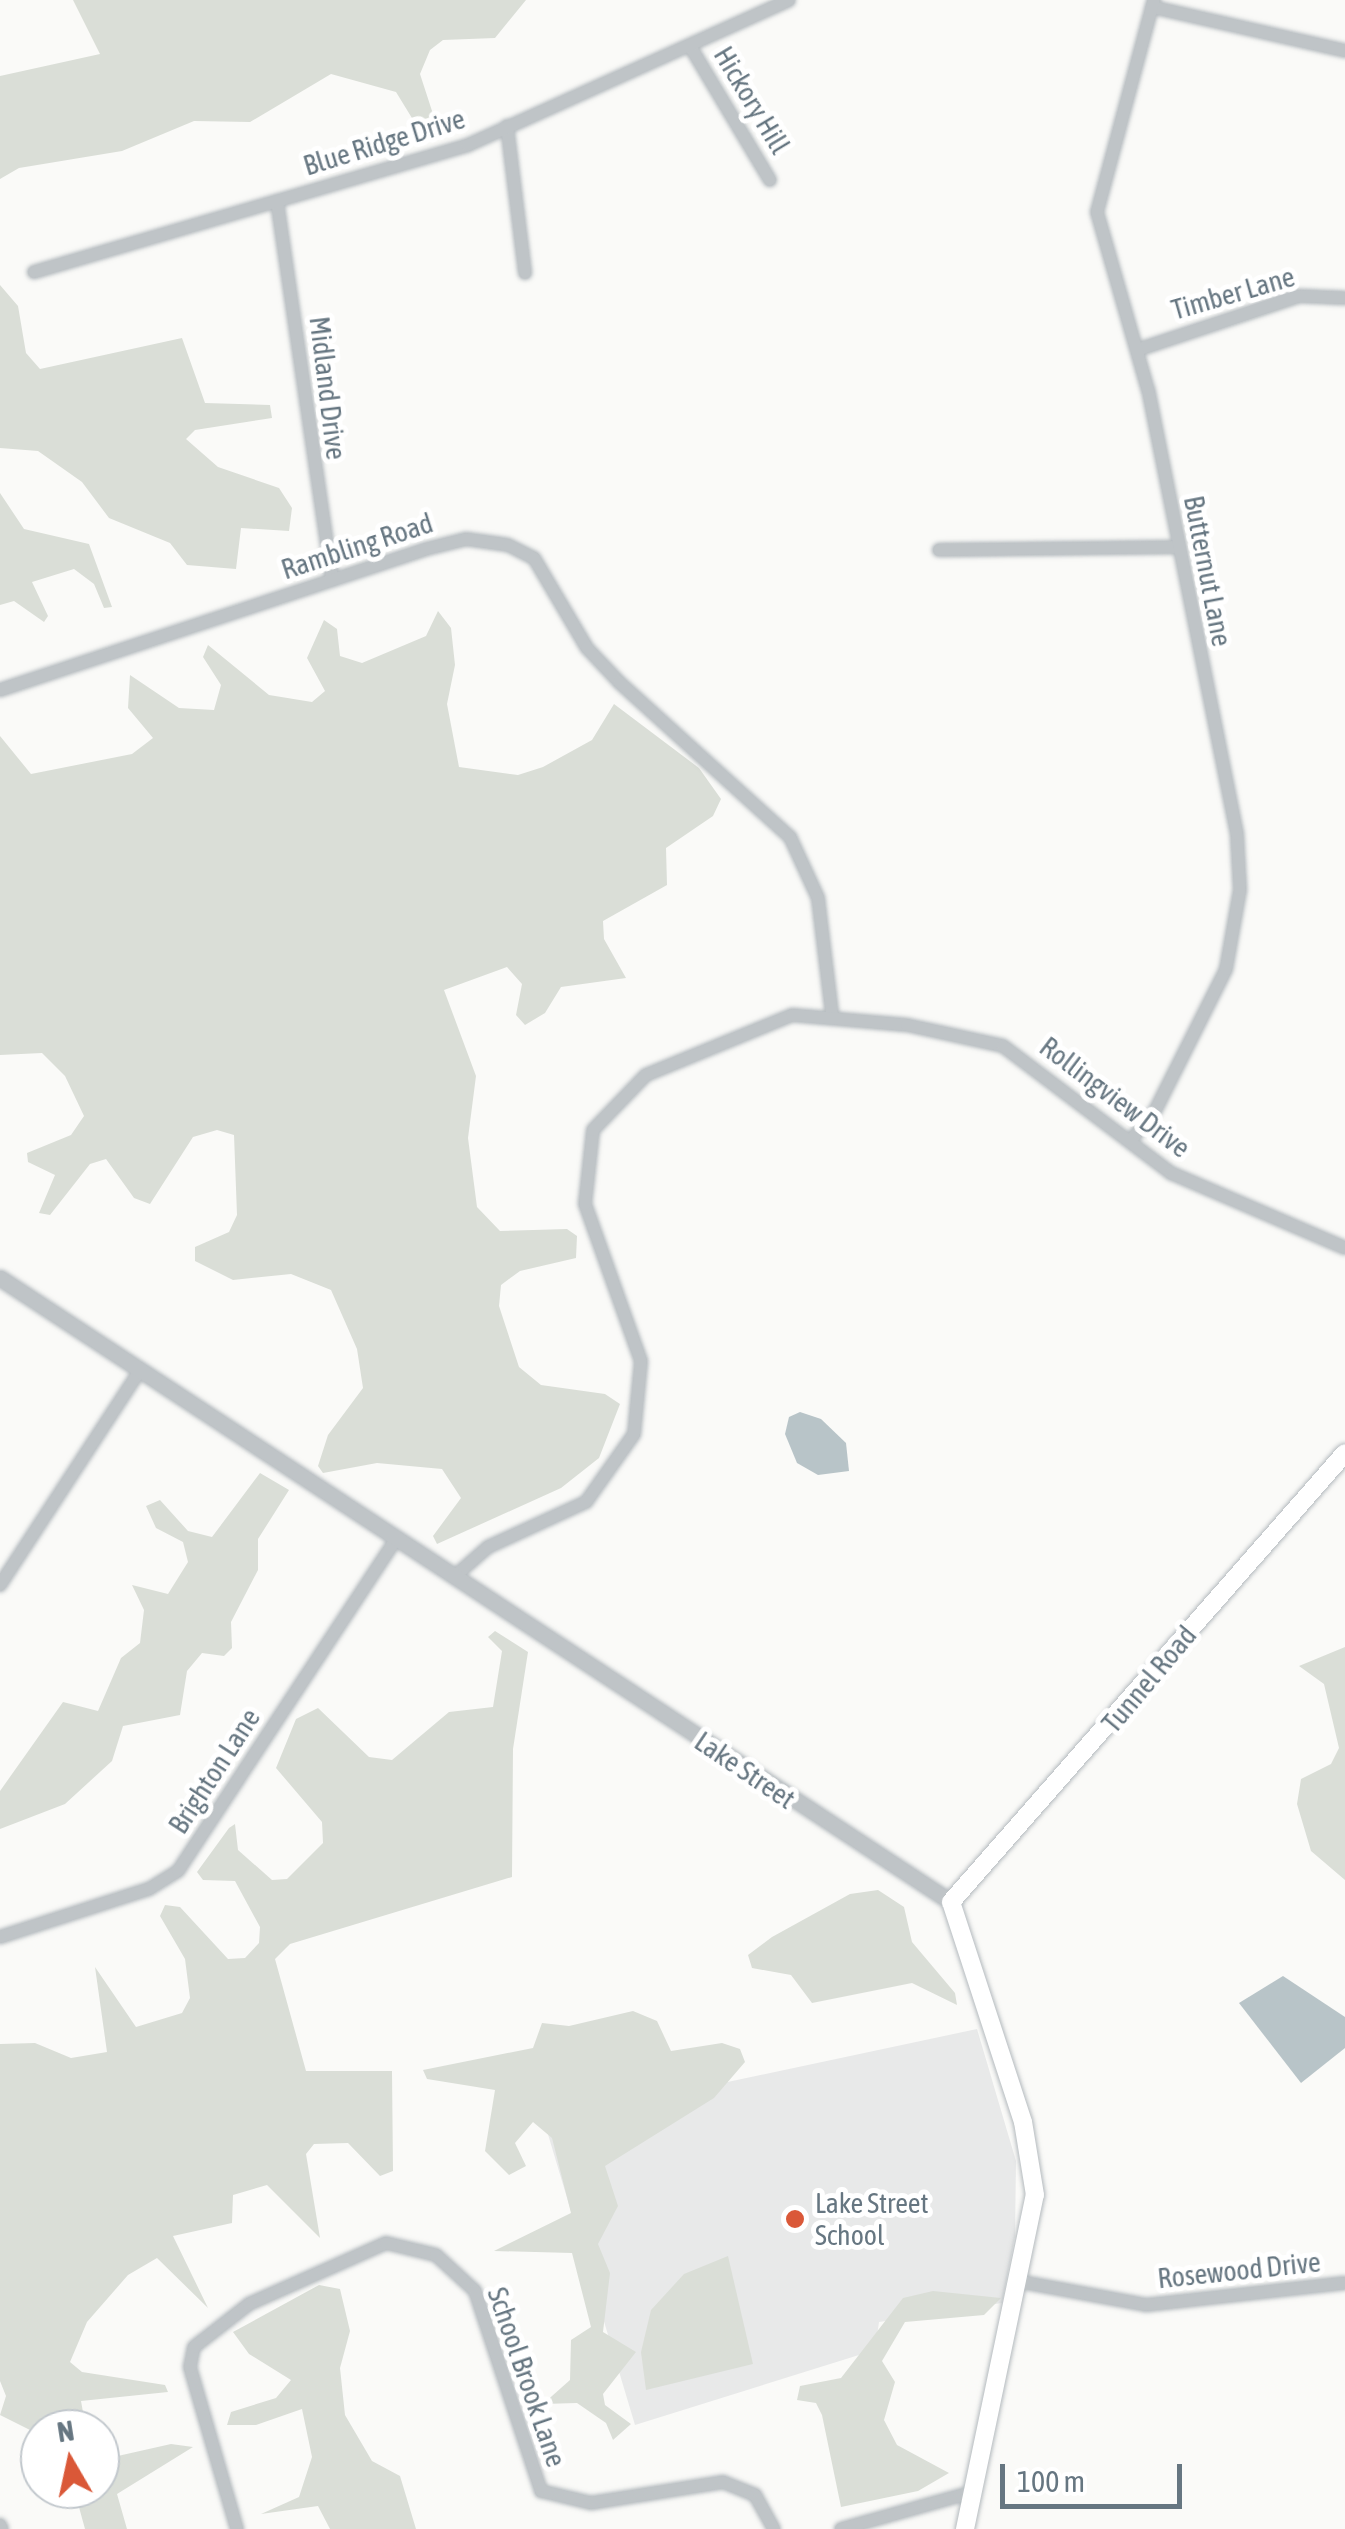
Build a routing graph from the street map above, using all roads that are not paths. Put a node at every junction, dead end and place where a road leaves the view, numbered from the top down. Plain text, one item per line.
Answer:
1 (790, 0) edge
2 (1152, 4) edge
3 (690, 46) junction
4 (1345, 51) edge
5 (507, 126) junction
6 (770, 180) dead end
7 (277, 201) junction
8 (34, 272) dead end
9 (525, 273) dead end
10 (1345, 298) edge
11 (1137, 350) junction
12 (1177, 546) junction
13 (939, 550) dead end
14 (332, 580) junction
15 (0, 690) edge
16 (832, 1014) junction
17 (1132, 1139) junction
18 (1345, 1248) edge
19 (0, 1278) edge
20 (140, 1370) junction
21 (1345, 1453) edge
22 (396, 1539) junction
23 (455, 1576) junction
24 (0, 1585) edge
25 (950, 1902) junction
26 (0, 1937) edge
27 (1022, 2282) junction
28 (1345, 2283) edge
29 (969, 2494) junction
30 (237, 2529) edge
31 (774, 2529) edge
32 (841, 2529) edge
33 (965, 2529) edge

1 - 3 street, Blue Ridge Drive
2 - 4 street
2 - 11 street, Butternut Lane
3 - 5 street, Blue Ridge Drive
3 - 6 street, Hickory Hill
5 - 7 street, Blue Ridge Drive
5 - 9 street
7 - 8 street, Blue Ridge Drive
7 - 14 street, Midland Drive
10 - 11 street, Timber Lane
11 - 12 street, Butternut Lane
12 - 13 street
12 - 17 street, Butternut Lane
14 - 15 street, Rambling Road
14 - 16 street, Rambling Road
16 - 17 street, Rollingview Drive
16 - 23 street, Rollingview Drive
17 - 18 street, Rollingview Drive
19 - 20 street, Lake Street
20 - 22 street, Lake Street
20 - 24 street
21 - 25 main road, Tunnel Road
22 - 23 street, Lake Street
22 - 26 street, Brighton Lane
23 - 25 street, Lake Street
25 - 27 main road
27 - 28 street, Rosewood Drive
27 - 29 main road
29 - 32 street
29 - 33 main road
30 - 31 street, School Brook Lane

